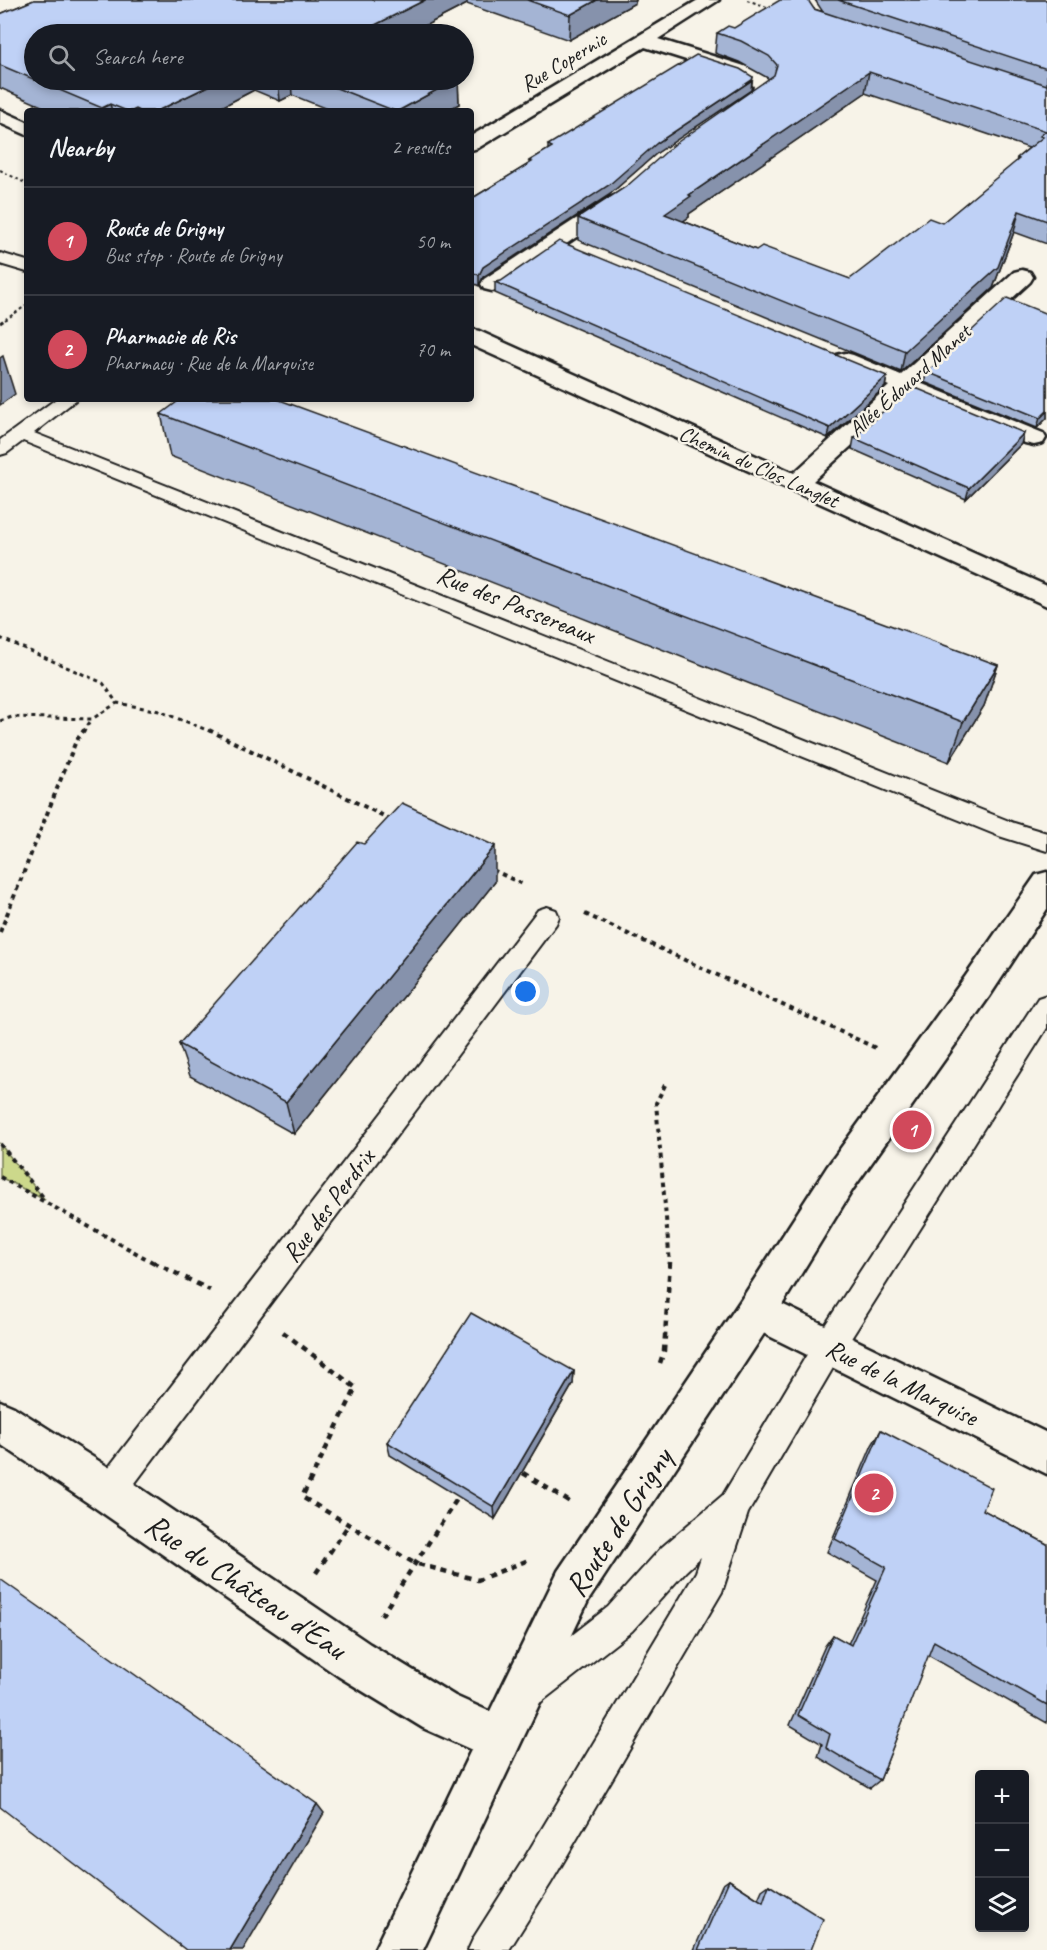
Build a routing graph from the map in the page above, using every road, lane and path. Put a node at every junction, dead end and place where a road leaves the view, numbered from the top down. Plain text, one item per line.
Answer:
1 (710, 0) edge
2 (749, 1) edge
3 (780, 11) edge
4 (643, 40) junction
5 (0, 116) edge
6 (713, 127) edge
7 (24, 128) edge
8 (474, 142) edge
9 (0, 170) edge
10 (24, 182) edge
11 (633, 187) edge
12 (557, 241) junction
13 (579, 250) edge
14 (0, 258) edge
15 (24, 266) edge
16 (1022, 277) dead end
17 (492, 284) dead end
18 (24, 306) edge
19 (0, 323) edge
20 (474, 337) edge
21 (828, 353) edge
22 (904, 384) junction
23 (64, 402) edge
24 (21, 434) junction
25 (1034, 438) dead end
26 (0, 449) edge
27 (797, 483) junction
28 (1047, 597) edge
29 (0, 638) edge
30 (117, 703) junction
31 (92, 719) junction
32 (0, 721) edge
33 (396, 822) edge
34 (1047, 842) edge
35 (482, 865) edge
36 (525, 886) dead end
37 (1041, 904) edge
38 (579, 912) dead end
39 (547, 917) dead end
40 (0, 932) edge
41 (1047, 1006) edge
42 (917, 1067) junction
43 (665, 1085) dead end
44 (0, 1144) edge
45 (0, 1177) edge
46 (45, 1200) junction
47 (250, 1307) junction
48 (757, 1310) junction
49 (829, 1346) junction
50 (658, 1369) dead end
51 (0, 1422) edge
52 (1047, 1454) edge
53 (522, 1473) edge
54 (109, 1492) junction
55 (459, 1496) edge
56 (571, 1503) dead end
57 (734, 1506) junction
58 (349, 1524) junction
59 (537, 1555) dead end
60 (414, 1563) junction
61 (287, 1614) junction
62 (354, 1660) junction
63 (519, 1698) junction
64 (499, 1739) junction
65 (398, 1950) edge
66 (487, 1950) edge

1 - 4 street, Rue Copernic
2 - 3 path
4 - 6 street
4 - 8 street, Rue Copernic
5 - 7 street
9 - 10 path
11 - 12 street
12 - 13 street
12 - 17 street
14 - 15 lane
16 - 22 street, Allée Édouard Manet
18 - 19 path
20 - 27 street, Chemin du Clos Langlet
21 - 22 street
22 - 25 street
22 - 27 street, Allée Édouard Manet
23 - 24 lane
24 - 26 lane
24 - 34 lane, Rue des Passereaux
27 - 28 street, Chemin du Clos Langlet
29 - 30 path
30 - 31 path
30 - 33 path
31 - 32 path
31 - 40 path
35 - 36 path
37 - 42 street, Route de Grigny
38 - 42 path
39 - 47 lane, Rue des Perdrix
41 - 49 lane
42 - 48 street, Route de Grigny
43 - 50 path
44 - 46 path
45 - 46 path
46 - 47 path
47 - 54 lane, Rue des Perdrix
47 - 58 path
48 - 49 street, Rue de la Marquise
48 - 63 street, Route de Grigny
49 - 52 street, Rue de la Marquise
49 - 57 lane
51 - 54 street, Rue du Château d'Eau
53 - 56 path
54 - 61 street, Rue du Château d'Eau
55 - 60 path
57 - 63 lane
57 - 66 lane
58 - 60 path
58 - 61 path
59 - 60 path
60 - 62 path
61 - 62 street, Rue du Château d'Eau
62 - 64 street, Rue du Château d'Eau
63 - 64 street, Route de Grigny
64 - 65 street, Route de Grigny

